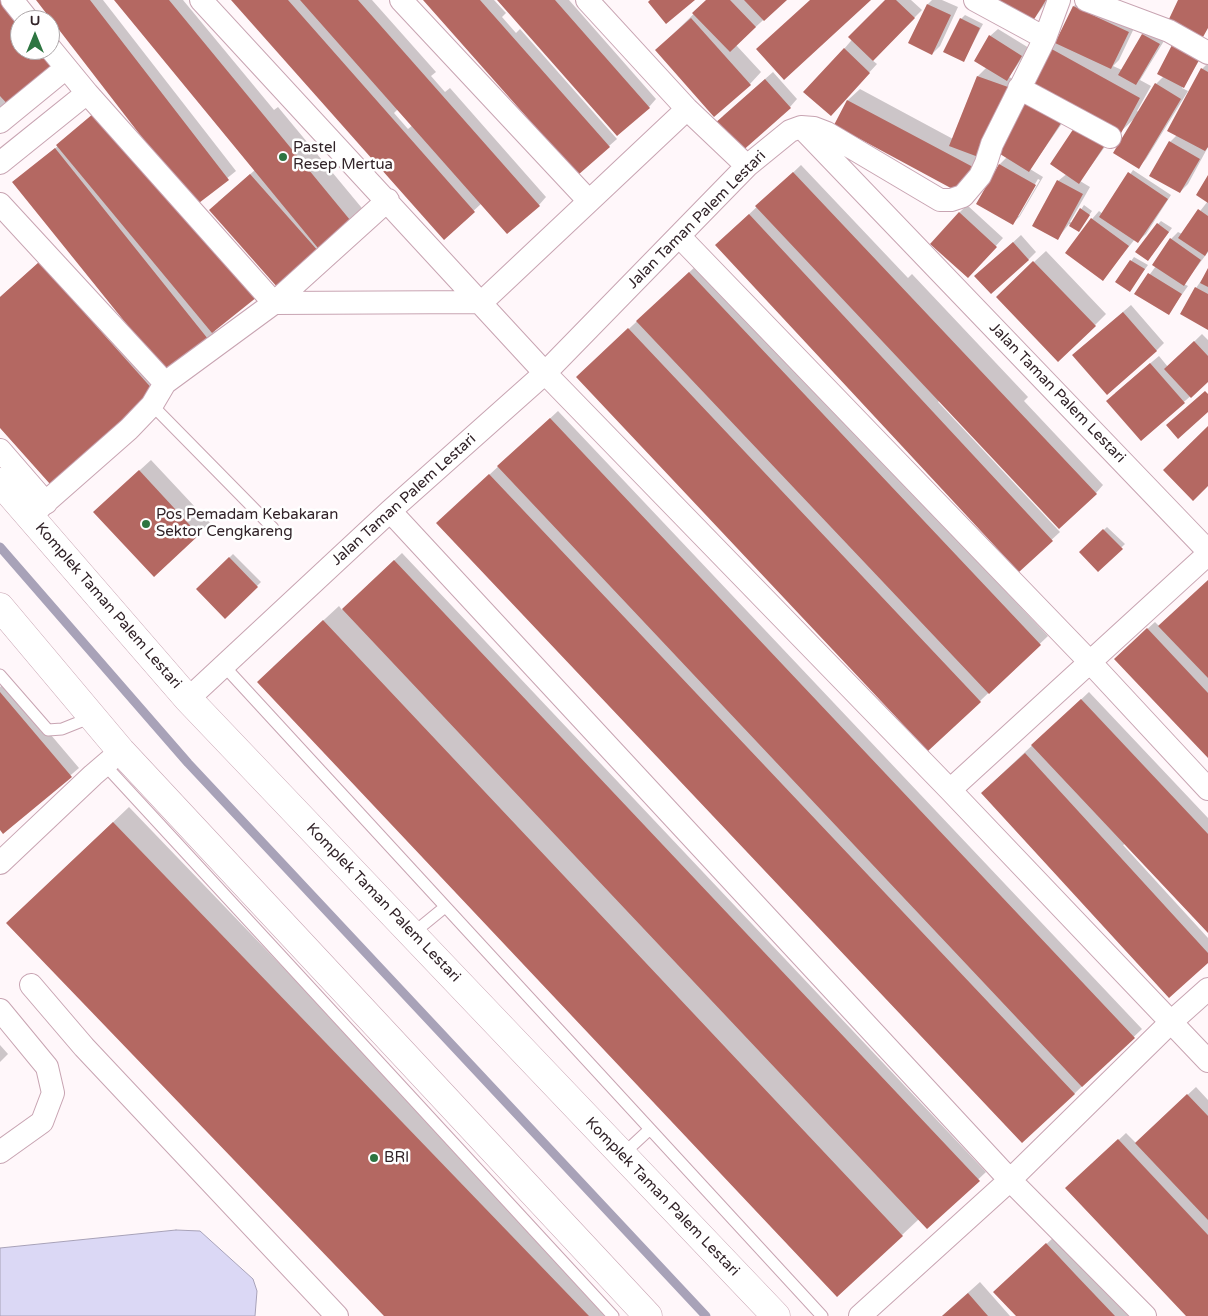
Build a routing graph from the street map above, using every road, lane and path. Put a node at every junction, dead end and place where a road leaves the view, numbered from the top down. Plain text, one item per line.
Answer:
1 (12, 0) edge
2 (200, 0) edge
3 (401, 0) edge
4 (587, 0) edge
5 (975, 0) edge
6 (1059, 0) edge
7 (1086, 0) edge
8 (20, 10) edge
9 (1045, 38) junction
10 (1208, 53) edge
11 (60, 60) edge
12 (66, 68) junction
13 (1019, 88) junction
14 (87, 93) junction
15 (687, 109) junction
16 (0, 122) edge
17 (801, 128) junction
18 (1110, 137) dead end
19 (0, 163) edge
20 (747, 166) junction
21 (388, 200) junction
22 (588, 200) junction
23 (0, 204) edge
24 (679, 236) junction
25 (274, 302) junction
26 (482, 302) junction
27 (545, 372) junction
28 (165, 383) junction
29 (152, 405) junction
30 (0, 450) edge
31 (0, 482) edge
32 (38, 509) junction
33 (390, 511) junction
34 (273, 528) dead end
35 (1208, 552) edge
36 (0, 608) edge
37 (1089, 661) junction
38 (224, 666) junction
39 (0, 675) edge
40 (188, 699) junction
41 (94, 716) junction
42 (113, 757) junction
43 (1208, 789) edge
44 (950, 790) junction
45 (0, 863) edge
46 (445, 907) junction
47 (274, 931) junction
48 (412, 934) junction
49 (31, 985) dead end
50 (1208, 989) edge
51 (0, 1010) edge
52 (1170, 1022) junction
53 (1208, 1061) edge
54 (650, 1129) junction
55 (0, 1152) edge
56 (622, 1155) junction
57 (1010, 1180) junction
58 (337, 1316) edge
59 (613, 1316) edge
60 (648, 1316) edge
61 (776, 1316) edge
62 (822, 1316) edge
63 (860, 1316) edge
64 (1145, 1316) edge

1 - 8 street
2 - 21 street
3 - 22 street
4 - 15 street
5 - 9 street
6 - 9 street
7 - 10 street
9 - 13 street
11 - 12 street
12 - 14 street
12 - 16 street
13 - 17 street
13 - 18 street
14 - 19 street
14 - 25 street
15 - 20 street
15 - 22 street
17 - 20 street, Jalan Taman Palem Lestari
17 - 35 street, Jalan Taman Palem Lestari
20 - 24 street, Jalan Taman Palem Lestari
21 - 25 street
21 - 26 street
22 - 26 street
23 - 28 street
24 - 27 street, Jalan Taman Palem Lestari
24 - 37 street
25 - 26 street
25 - 28 street
26 - 27 street
27 - 33 street, Jalan Taman Palem Lestari
27 - 44 street
28 - 29 street
29 - 32 street
29 - 34 lane
30 - 32 street
31 - 32 street, Komplek Taman Palem Lestari
32 - 40 street, Komplek Taman Palem Lestari
33 - 38 street, Jalan Taman Palem Lestari
33 - 57 street
35 - 37 street
36 - 41 street
37 - 43 street
37 - 44 street
38 - 40 street, Jalan Taman Palem Lestari
38 - 46 lane
39 - 41 lane
40 - 48 street, Komplek Taman Palem Lestari
41 - 42 street
42 - 45 street
42 - 47 street
44 - 52 street
46 - 48 lane
46 - 54 lane
47 - 59 lane
47 - 60 street
48 - 56 street, Komplek Taman Palem Lestari
49 - 58 street
50 - 52 street
51 - 55 street
52 - 53 street
52 - 57 street
54 - 56 lane
54 - 62 lane
56 - 61 street, Komplek Taman Palem Lestari
57 - 63 street
57 - 64 street

